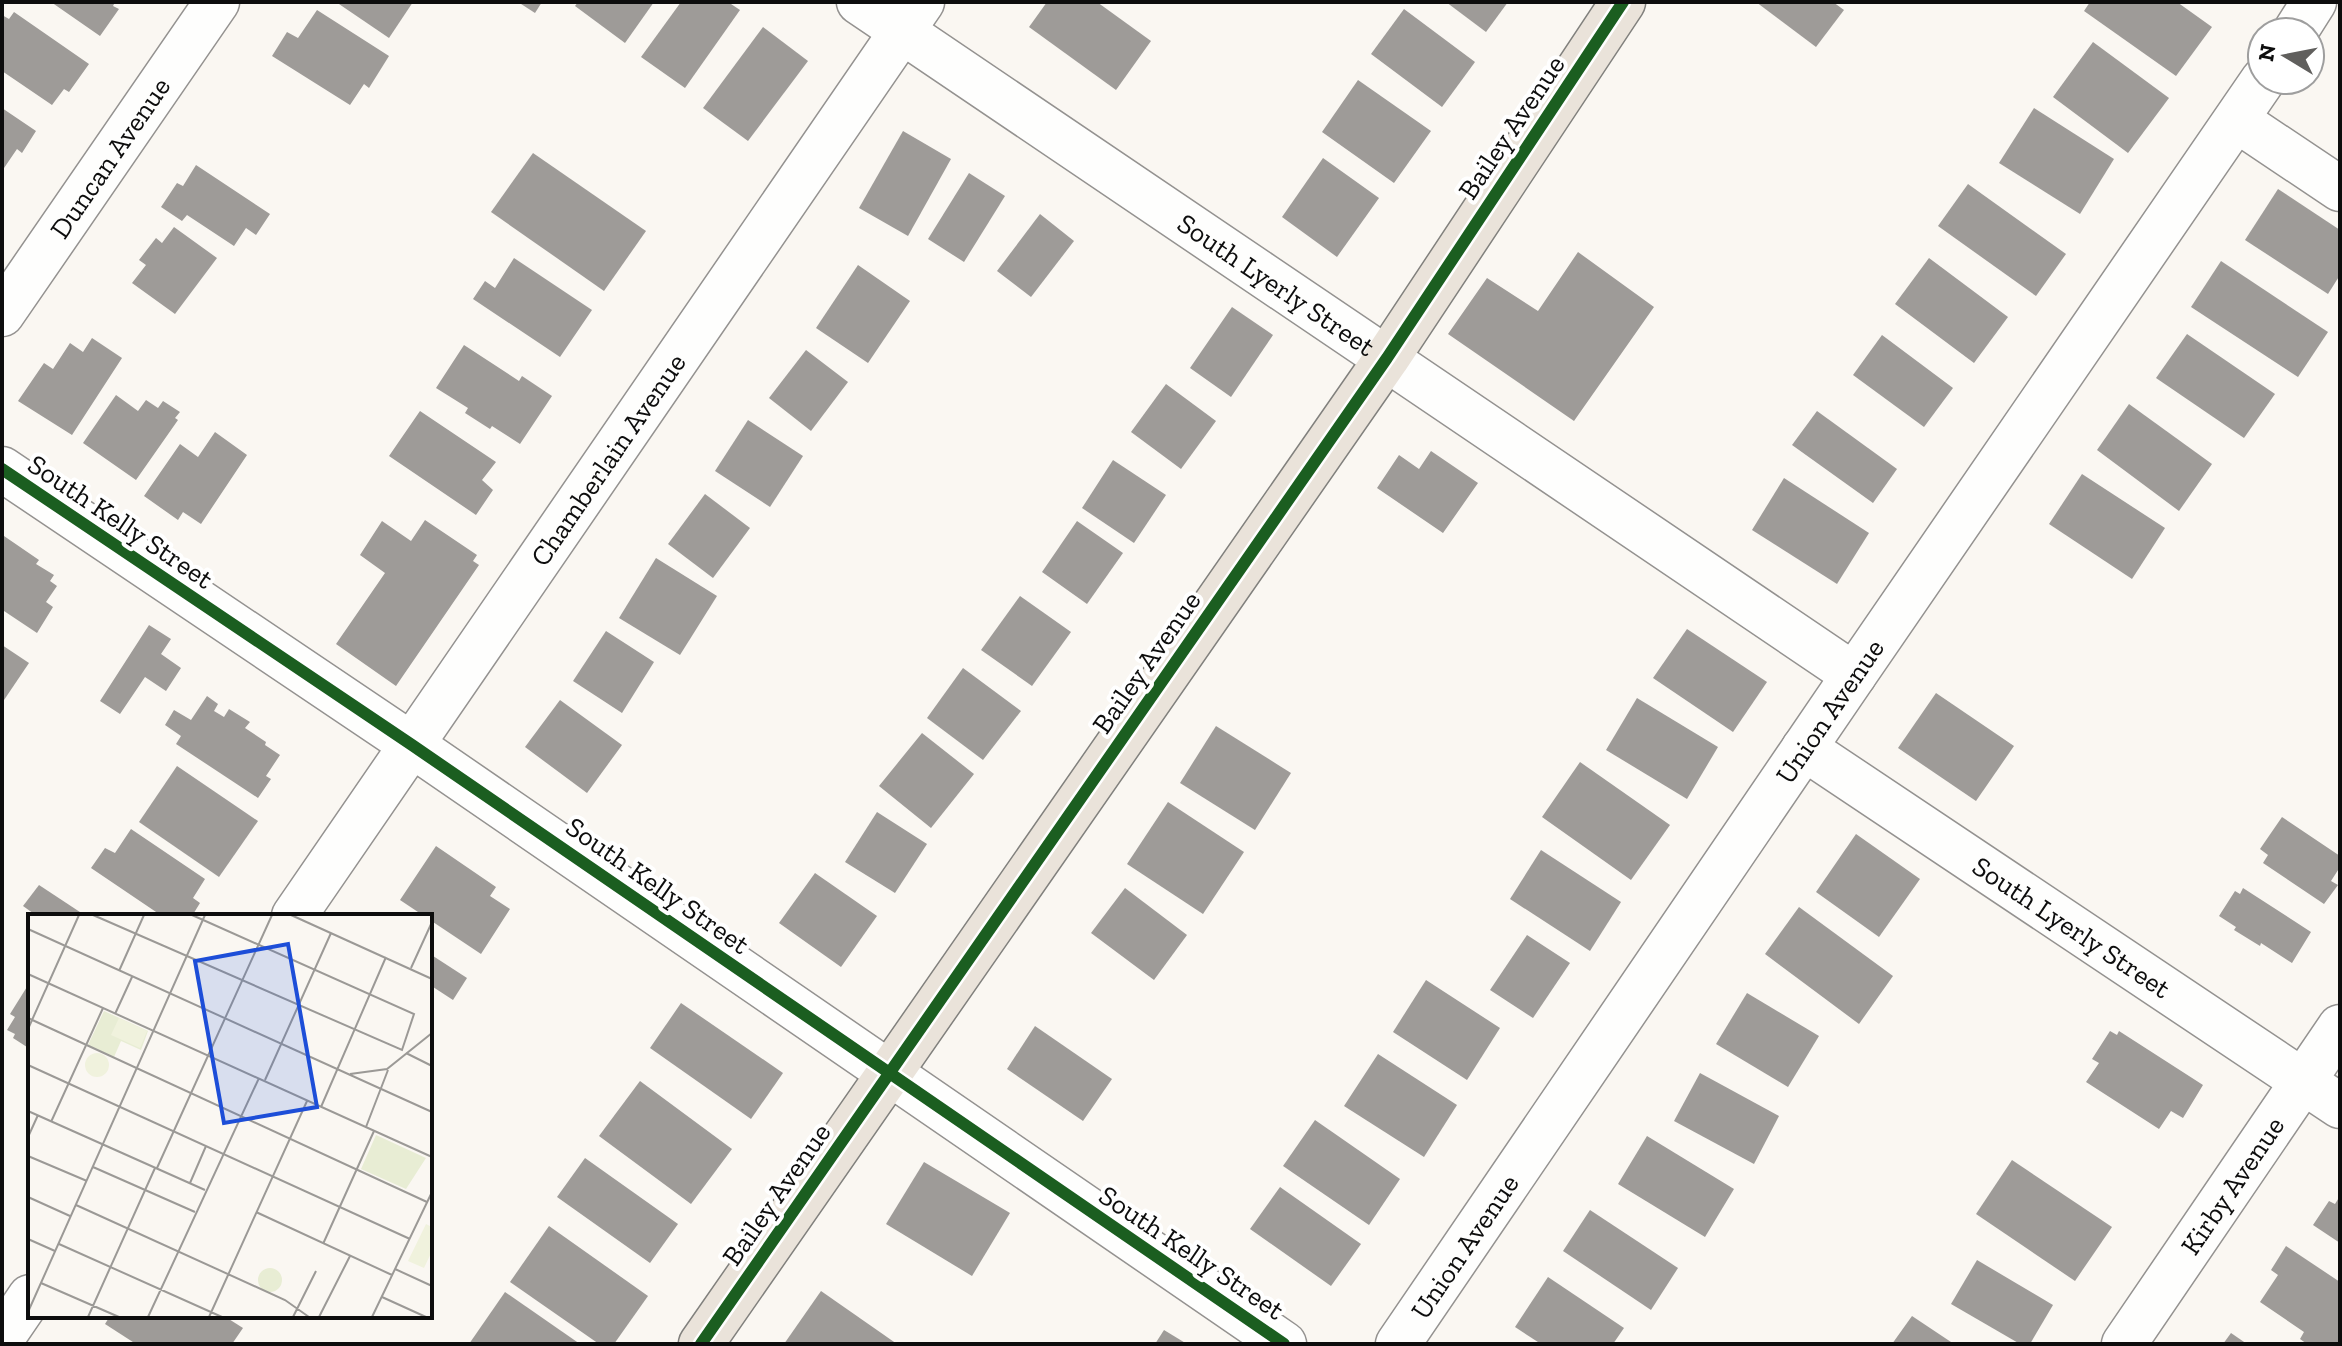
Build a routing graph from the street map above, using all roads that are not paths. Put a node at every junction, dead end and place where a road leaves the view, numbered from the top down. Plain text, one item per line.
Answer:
1 (217, 2) edge
2 (859, 2) edge
3 (1623, 2) edge
4 (912, 17) edge
5 (2253, 96) edge
6 (2237, 120) junction
7 (2340, 189) edge
8 (2, 314) edge
9 (1387, 358) junction
10 (2, 469) edge
11 (1854, 675) junction
12 (412, 745) junction
13 (1804, 748) junction
14 (295, 914) edge
15 (2340, 1027) edge
16 (889, 1073) junction
17 (2303, 1081) junction
18 (2340, 1106) edge
19 (28, 1300) edge
20 (2, 1338) edge
21 (701, 1344) edge
22 (1284, 1344) edge
23 (1398, 1344) edge
24 (2124, 1344) edge

1 - 8 street, Duncan Avenue
2 - 4 street, South Lyerly Street
3 - 9 main road, Bailey Avenue
4 - 9 street, South Lyerly Street
4 - 12 street, Chamberlain Avenue
5 - 6 street, Union Avenue
6 - 7 street
6 - 11 street, Union Avenue
9 - 11 street, South Lyerly Street
9 - 16 main road, Bailey Avenue
10 - 12 street, South Kelly Street
11 - 13 street, Union Avenue
12 - 14 street, Chamberlain Avenue
12 - 16 street, South Kelly Street
13 - 17 street, South Lyerly Street
13 - 23 street, Union Avenue
15 - 17 street, Kirby Avenue
16 - 21 main road, Bailey Avenue
16 - 22 street, South Kelly Street
17 - 18 street, South Lyerly Street
17 - 24 street, Kirby Avenue
19 - 20 street

